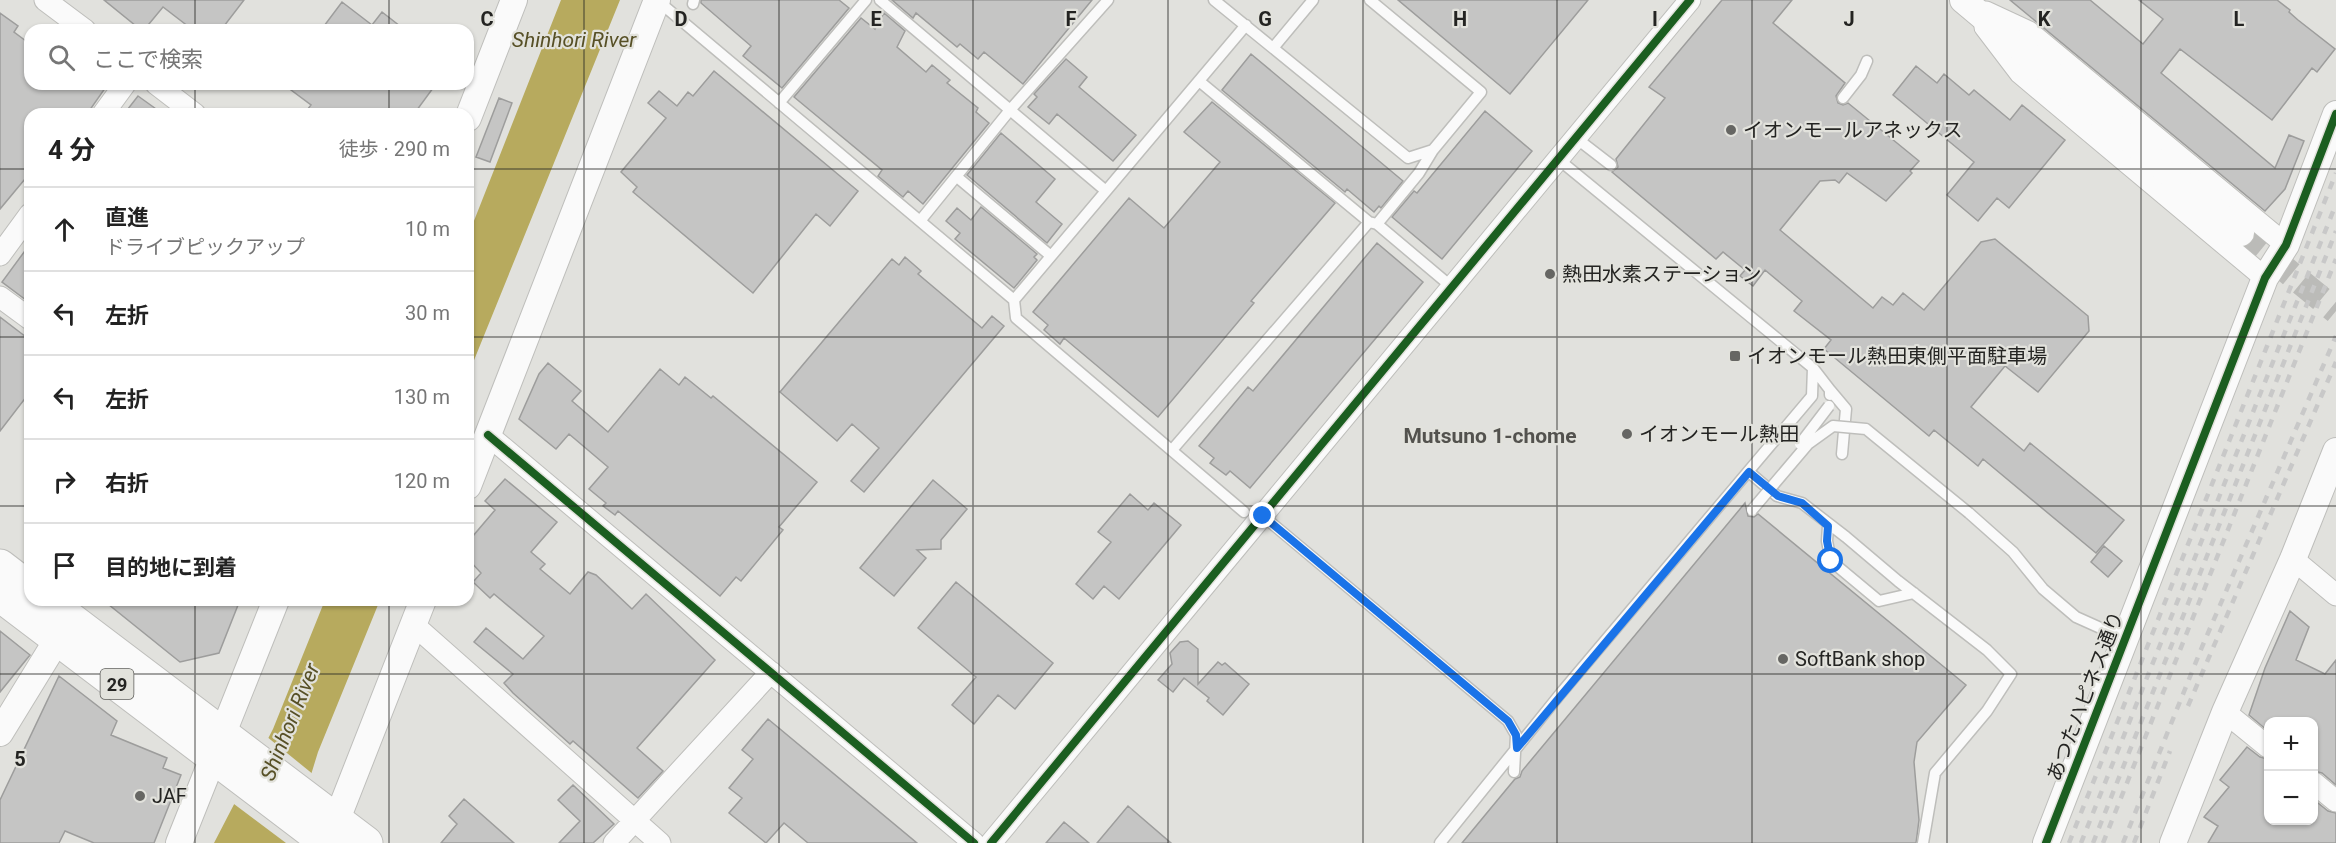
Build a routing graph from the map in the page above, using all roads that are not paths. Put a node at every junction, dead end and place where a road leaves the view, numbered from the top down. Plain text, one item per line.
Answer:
1 (45, 0) edge
2 (514, 0) edge
3 (657, 0) edge
4 (866, 0) edge
5 (880, 0) edge
6 (1108, 0) edge
7 (1214, 0) edge
8 (1313, 0) edge
9 (1370, 0) edge
10 (1690, 0) edge
11 (1966, 2) edge
12 (77, 24) edge
13 (1246, 26) junction
14 (1273, 48) junction
15 (1867, 61) dead end
16 (1199, 81) junction
17 (121, 90) edge
18 (164, 90) edge
19 (1843, 98) dead end
20 (779, 103) junction
21 (107, 108) edge
22 (187, 108) edge
23 (472, 108) edge
24 (1010, 110) junction
25 (2336, 114) edge
26 (1576, 138) junction
27 (1433, 150) junction
28 (1558, 159) junction
29 (1611, 165) dead end
30 (957, 177) junction
31 (1106, 190) junction
32 (920, 221) junction
33 (24, 222) edge
34 (1373, 223) junction
35 (2241, 233) tunnel mouth
36 (2286, 245) junction
37 (0, 255) edge
38 (1051, 256) junction
39 (2265, 278) junction
40 (1453, 288) junction
41 (0, 297) edge
42 (1014, 300) junction
43 (24, 315) edge
44 (1813, 368) junction
45 (1830, 390) junction
46 (488, 435) junction
47 (1172, 450) junction
48 (2336, 451) edge
49 (1842, 454) dead end
50 (474, 471) edge
51 (1749, 472) junction
52 (1253, 514) junction
53 (1828, 526) junction
54 (2293, 559) junction
55 (0, 566) edge
56 (24, 584) edge
57 (1914, 592) junction
58 (2336, 594) edge
59 (0, 595) edge
60 (52, 606) edge
61 (274, 606) edge
62 (421, 606) edge
63 (414, 624) junction
64 (2125, 639) junction
65 (57, 640) junction
66 (771, 672) junction
67 (2225, 712) junction
68 (0, 733) edge
69 (2264, 744) edge
70 (1517, 748) junction
71 (228, 753) junction
72 (1514, 772) dead end
73 (2318, 787) edge
74 (2336, 801) edge
75 (635, 821) junction
76 (324, 829) edge
77 (179, 843) edge
78 (366, 843) edge
79 (614, 843) edge
80 (660, 843) edge
81 (974, 843) edge
82 (990, 843) edge
83 (1440, 843) edge
84 (1923, 843) edge
85 (2046, 843) edge
86 (2173, 843) edge

1 - 12 street
2 - 23 street
3 - 20 lane
3 - 46 street
4 - 20 lane
5 - 24 lane
6 - 24 lane
7 - 13 lane
8 - 14 lane
9 - 27 lane
10 - 26 street
11 - 35 street
11 - 36 street
11 - 39 street
13 - 14 lane
13 - 16 lane
14 - 27 lane
15 - 19 lane
16 - 31 lane
16 - 34 lane
17 - 21 street
18 - 22 street
20 - 32 lane
24 - 30 lane
24 - 31 lane
25 - 36 street, あつたハピネス通り
26 - 28 street
26 - 29 lane
27 - 34 lane
28 - 40 street
28 - 44 lane
30 - 32 lane
30 - 38 lane
31 - 38 lane
32 - 42 lane
33 - 37 street
34 - 40 lane
34 - 47 lane
36 - 39 street, あつたハピネス通り
38 - 42 lane
39 - 64 street, あつたハピネス通り
40 - 52 street
41 - 43 street
42 - 47 lane
44 - 45 lane
44 - 51 lane
45 - 49 lane
45 - 64 lane, bridge
46 - 50 street
46 - 66 street
47 - 52 lane
48 - 54 street
51 - 53 lane
51 - 70 lane
52 - 70 lane
52 - 82 street
53 - 57 lane
53 - 57 lane
54 - 58 street
54 - 67 street
55 - 56 main road
57 - 84 lane
59 - 65 main road, 29
60 - 71 main road, 29
61 - 71 street
62 - 63 street
63 - 75 street
63 - 76 street
64 - 85 street, あつたハピネス通り
65 - 68 street
65 - 71 main road, 29
66 - 75 street
66 - 81 street
67 - 69 street
67 - 86 street
70 - 72 lane
70 - 83 lane
71 - 76 main road, 29
71 - 77 street
73 - 74 street
75 - 79 street
75 - 80 street
76 - 78 main road, 29

